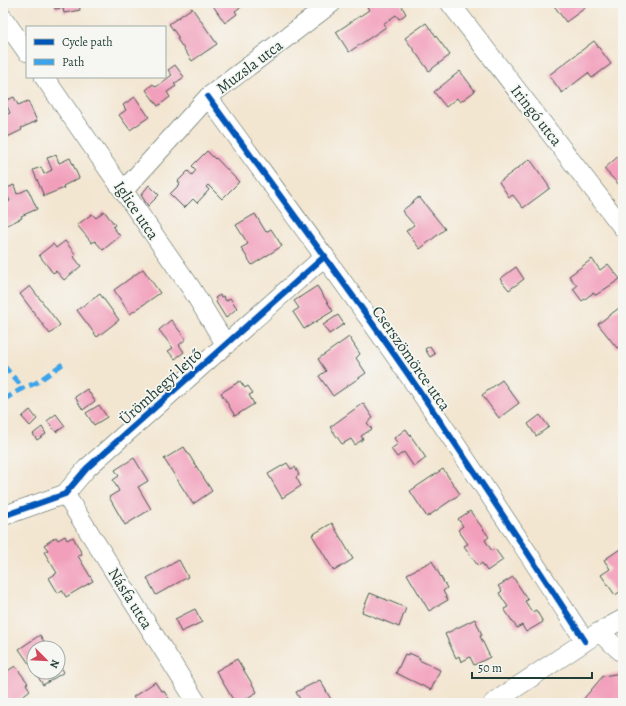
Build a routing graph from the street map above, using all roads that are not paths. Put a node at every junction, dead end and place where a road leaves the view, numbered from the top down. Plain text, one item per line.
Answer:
1 (332, 3) edge
2 (450, 3) edge
3 (3, 18) edge
4 (26, 51) edge
5 (45, 78) edge
6 (208, 97) junction
7 (124, 190) junction
8 (623, 228) edge
9 (325, 256) junction
10 (226, 345) junction
11 (65, 494) junction
12 (3, 516) edge
13 (623, 619) edge
14 (592, 636) junction
15 (623, 653) edge
16 (198, 703) edge
17 (493, 703) edge

1 - 6 street, Muzsla utca
2 - 8 street, Iringó utca
3 - 4 street
5 - 7 street, Iglice utca
6 - 7 street, Muzsla utca
6 - 9 street, Cserszömörce utca
7 - 10 street, Iglice utca
9 - 10 street, Ürömhegyi lejtő
9 - 14 street, Cserszömörce utca
10 - 11 street, Ürömhegyi lejtő
11 - 12 street
11 - 16 street, Násfa utca
13 - 14 street
14 - 15 street, Cserszömörce utca
14 - 17 street

